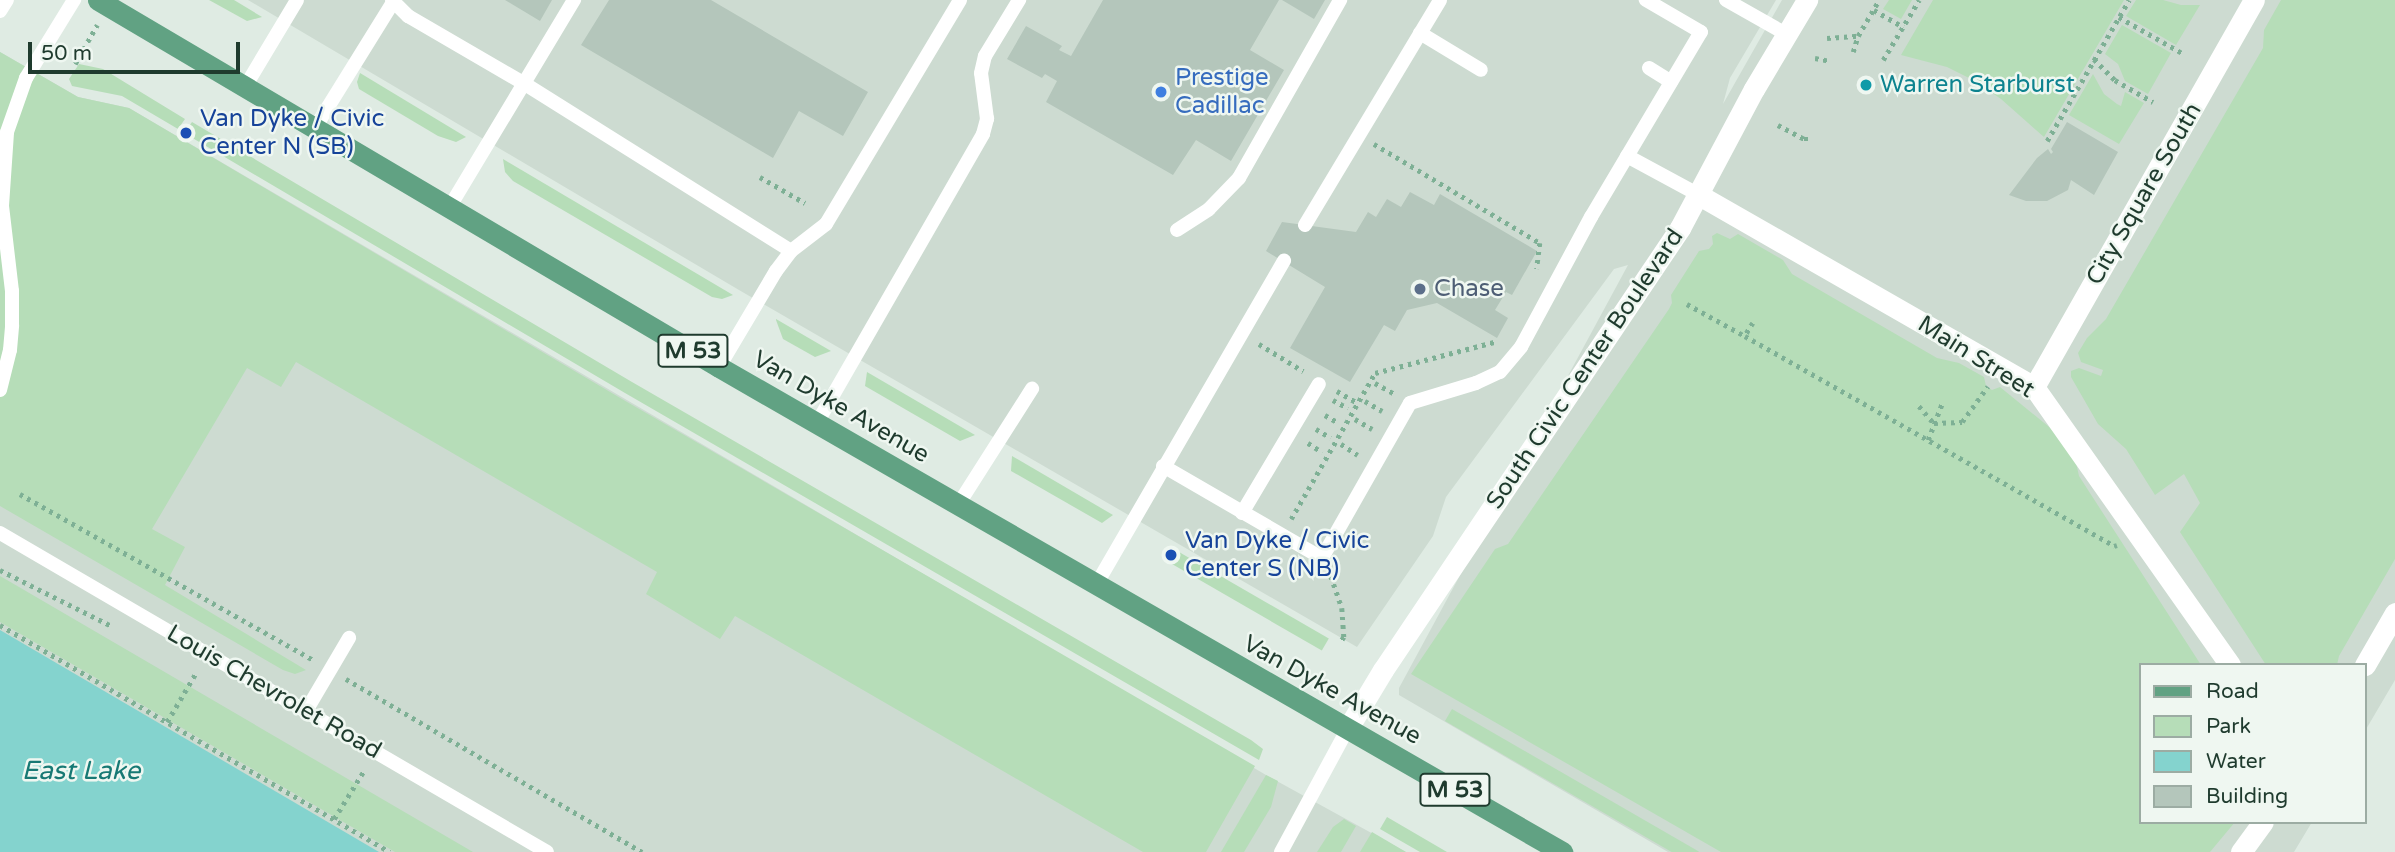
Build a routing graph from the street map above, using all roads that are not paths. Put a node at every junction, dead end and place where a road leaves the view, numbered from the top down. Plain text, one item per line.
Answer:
1 (8, 0) edge
2 (74, 0) edge
3 (297, 0) edge
4 (575, 0) edge
5 (960, 0) edge
6 (1019, 0) edge
7 (1340, 0) edge
8 (1440, 0) edge
9 (1646, 0) edge
10 (1726, 0) edge
11 (1807, 0) edge
12 (2254, 0) edge
13 (393, 1) edge
14 (103, 3) edge
15 (0, 11) edge
16 (1420, 33) junction
17 (1786, 34) junction
18 (1649, 68) dead end
19 (1481, 70) dead end
20 (1671, 82) junction
21 (525, 84) junction
22 (245, 87) junction
23 (315, 128) junction
24 (3, 131) edge
25 (1628, 156) junction
26 (1699, 195) junction
27 (449, 208) junction
28 (1305, 225) dead end
29 (1177, 230) dead end
30 (791, 251) junction
31 (1284, 261) dead end
32 (4, 263) edge
33 (719, 367) junction
34 (1319, 384) dead end
35 (2034, 387) junction
36 (1032, 388) dead end
37 (0, 390) edge
38 (817, 423) junction
39 (1163, 466) junction
40 (958, 505) junction
41 (1242, 513) junction
42 (0, 533) edge
43 (1096, 585) junction
44 (2395, 613) edge
45 (349, 638) dead end
46 (2229, 663) edge
47 (2366, 663) edge
48 (306, 711) junction
49 (1348, 728) junction
50 (2262, 824) edge
51 (547, 852) edge
52 (1281, 852) edge
53 (1562, 852) edge
54 (2241, 852) edge

1 - 15 lane
2 - 24 lane
3 - 22 lane
4 - 21 lane
5 - 30 lane
6 - 38 lane
7 - 29 lane
8 - 16 lane
9 - 20 lane
10 - 17 lane
11 - 17 street, South Civic Center Boulevard
12 - 35 street, City Square South
13 - 21 lane
13 - 23 lane
14 - 22 main road, Van Dyke Avenue / M 53
16 - 19 lane
16 - 28 lane
17 - 26 street, South Civic Center Boulevard
18 - 20 lane
20 - 25 lane
21 - 27 lane
21 - 30 lane
22 - 23 main road, Van Dyke Avenue / M 53
23 - 27 main road, Van Dyke Avenue / M 53
24 - 32 lane
25 - 26 lane
25 - 41 lane
26 - 35 street, Main Street
26 - 49 street, South Civic Center Boulevard
27 - 33 main road, Van Dyke Avenue / M 53
30 - 33 lane
31 - 39 lane
32 - 37 lane
33 - 38 main road, Van Dyke Avenue / M 53
34 - 41 lane
35 - 46 street, Main Street
36 - 40 lane
38 - 40 main road, Van Dyke Avenue / M 53
39 - 41 lane
39 - 43 lane
40 - 43 main road, Van Dyke Avenue / M 53
42 - 48 lane, Louis Chevrolet Road
43 - 49 main road, Van Dyke Avenue / M 53
44 - 47 street
45 - 48 lane
48 - 51 lane, Louis Chevrolet Road
49 - 52 lane
49 - 53 main road, Van Dyke Avenue / M 53
50 - 54 street

